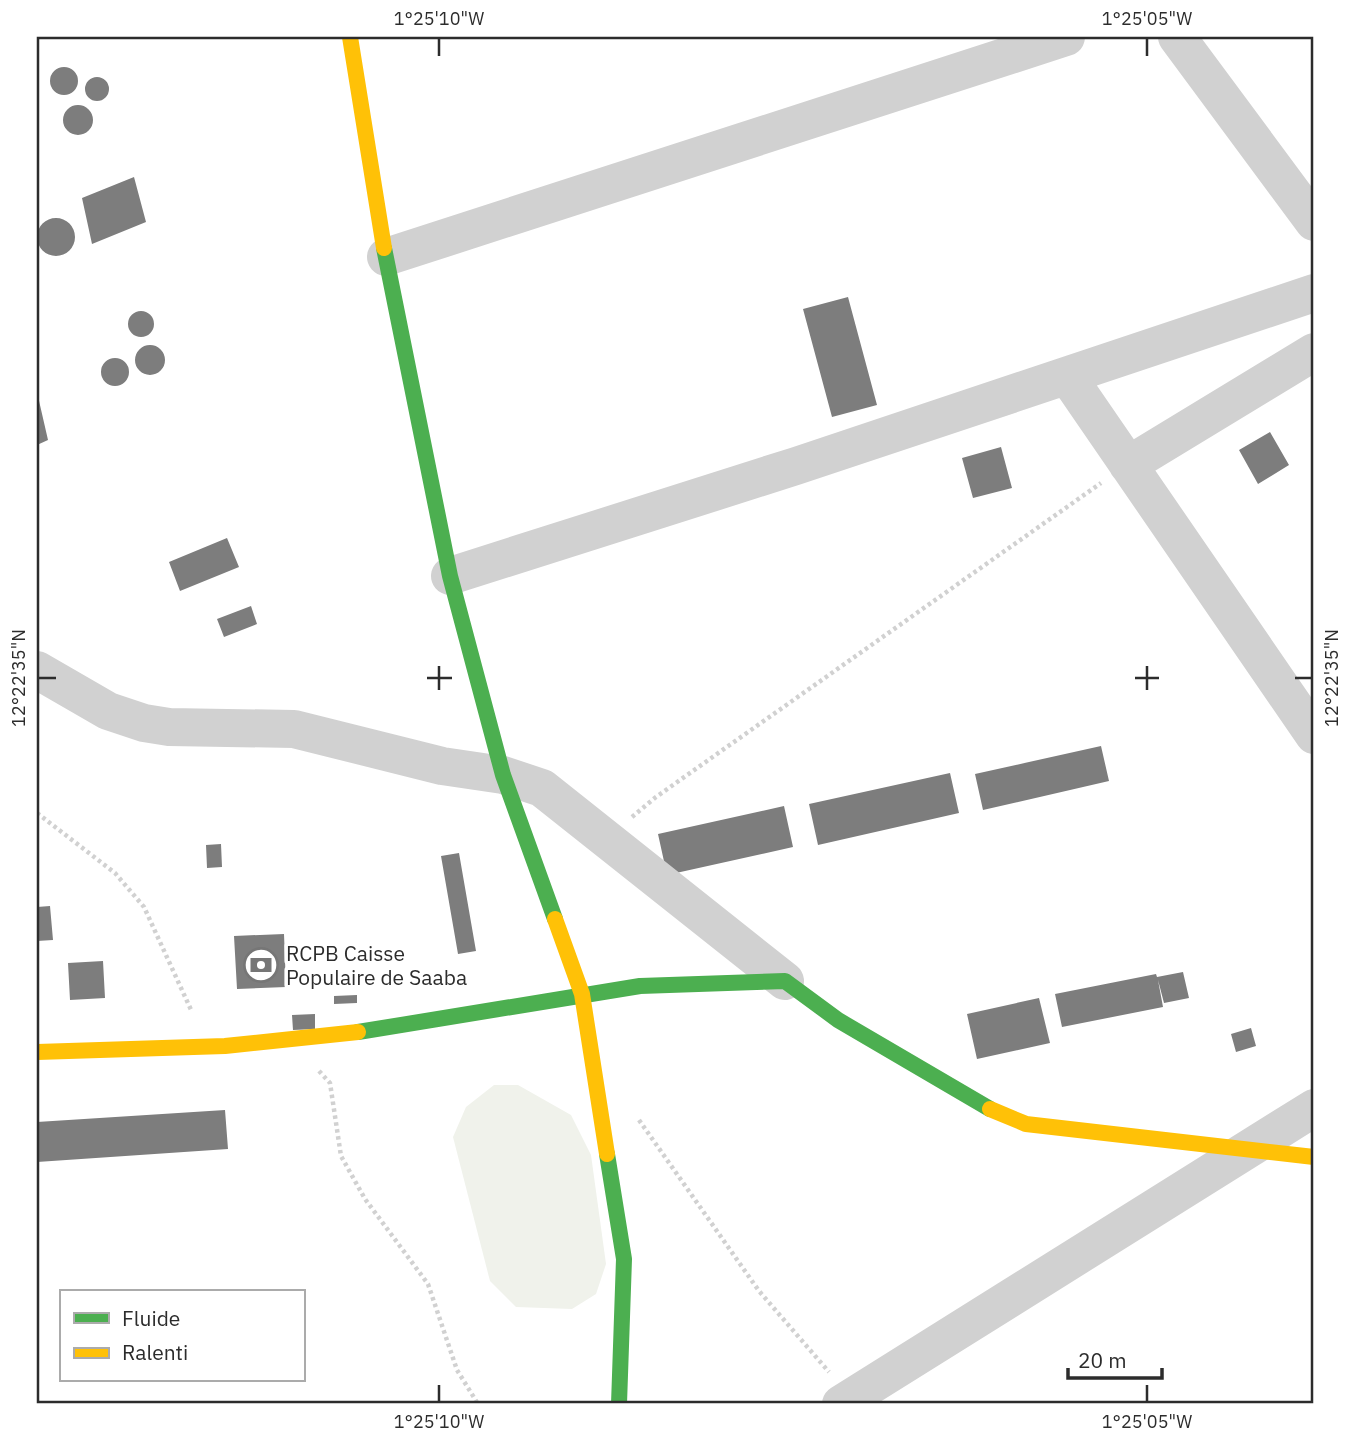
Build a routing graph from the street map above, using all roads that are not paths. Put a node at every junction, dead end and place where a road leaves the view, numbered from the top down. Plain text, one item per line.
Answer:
1 (351, 37) edge
2 (1066, 37) edge
3 (1177, 37) edge
4 (1314, 222) edge
5 (386, 257) junction
6 (1314, 293) edge
7 (1314, 352) edge
8 (1068, 377) junction
9 (1128, 465) junction
10 (450, 576) junction
11 (37, 670) edge
12 (1314, 735) edge
13 (503, 775) junction
14 (785, 981) junction
15 (582, 994) junction
16 (37, 1052) edge
17 (1314, 1108) edge
18 (1251, 1148) junction
19 (1314, 1157) edge
20 (847, 1400) edge
21 (619, 1404) edge

1 - 5 street
2 - 5 street
3 - 4 street
5 - 10 street
6 - 8 street
7 - 9 street
8 - 9 street
8 - 10 street
9 - 12 street
10 - 13 street
11 - 13 street
13 - 14 street
13 - 15 street
14 - 15 street
14 - 18 street
15 - 16 street
15 - 21 street
17 - 18 street
18 - 19 street
18 - 20 street

